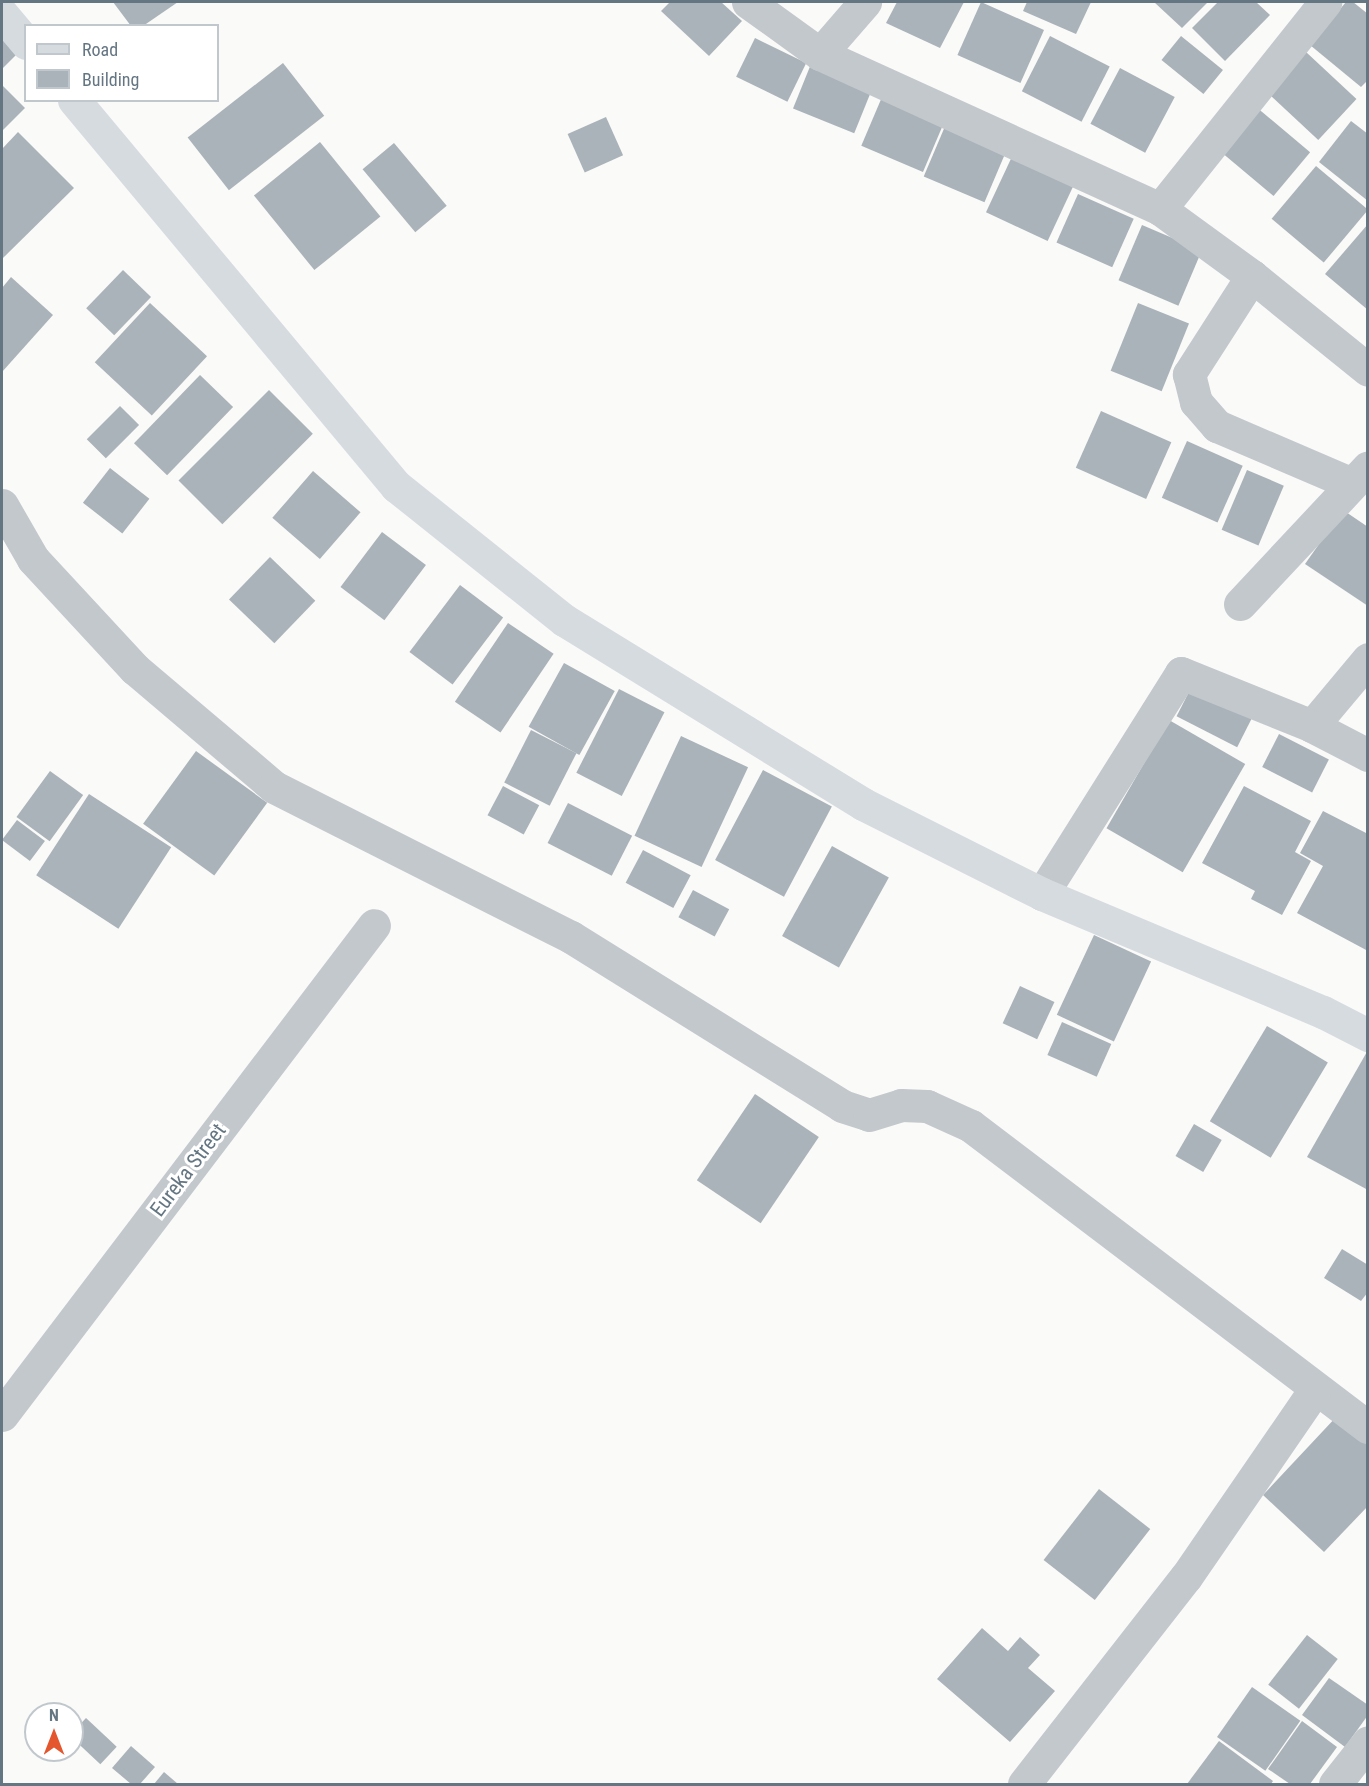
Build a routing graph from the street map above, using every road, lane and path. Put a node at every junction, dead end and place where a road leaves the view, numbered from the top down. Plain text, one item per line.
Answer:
1 (748, 2) edge
2 (865, 2) edge
3 (1325, 2) edge
4 (2, 14) edge
5 (24, 41) edge
6 (820, 54) junction
7 (76, 102) edge
8 (1160, 209) junction
9 (1252, 276) junction
10 (1368, 370) edge
11 (1359, 475) edge
12 (2, 505) edge
13 (1240, 604) dead end
14 (1368, 659) edge
15 (1312, 726) junction
16 (1368, 755) edge
17 (1042, 894) junction
18 (374, 925) dead end
19 (1368, 1035) edge
20 (1315, 1389) junction
21 (2, 1414) edge
22 (1368, 1427) edge
23 (1368, 1742) edge
24 (1024, 1785) edge
25 (1335, 1785) edge

1 - 6 street
2 - 6 street
3 - 8 street
4 - 5 street
6 - 8 street
7 - 17 street
8 - 9 street
9 - 10 street
9 - 11 street
11 - 13 street
12 - 20 street
14 - 15 street
15 - 16 street
15 - 17 street
17 - 19 street
18 - 21 street, Eureka Street
20 - 22 street
20 - 24 street
23 - 25 street

